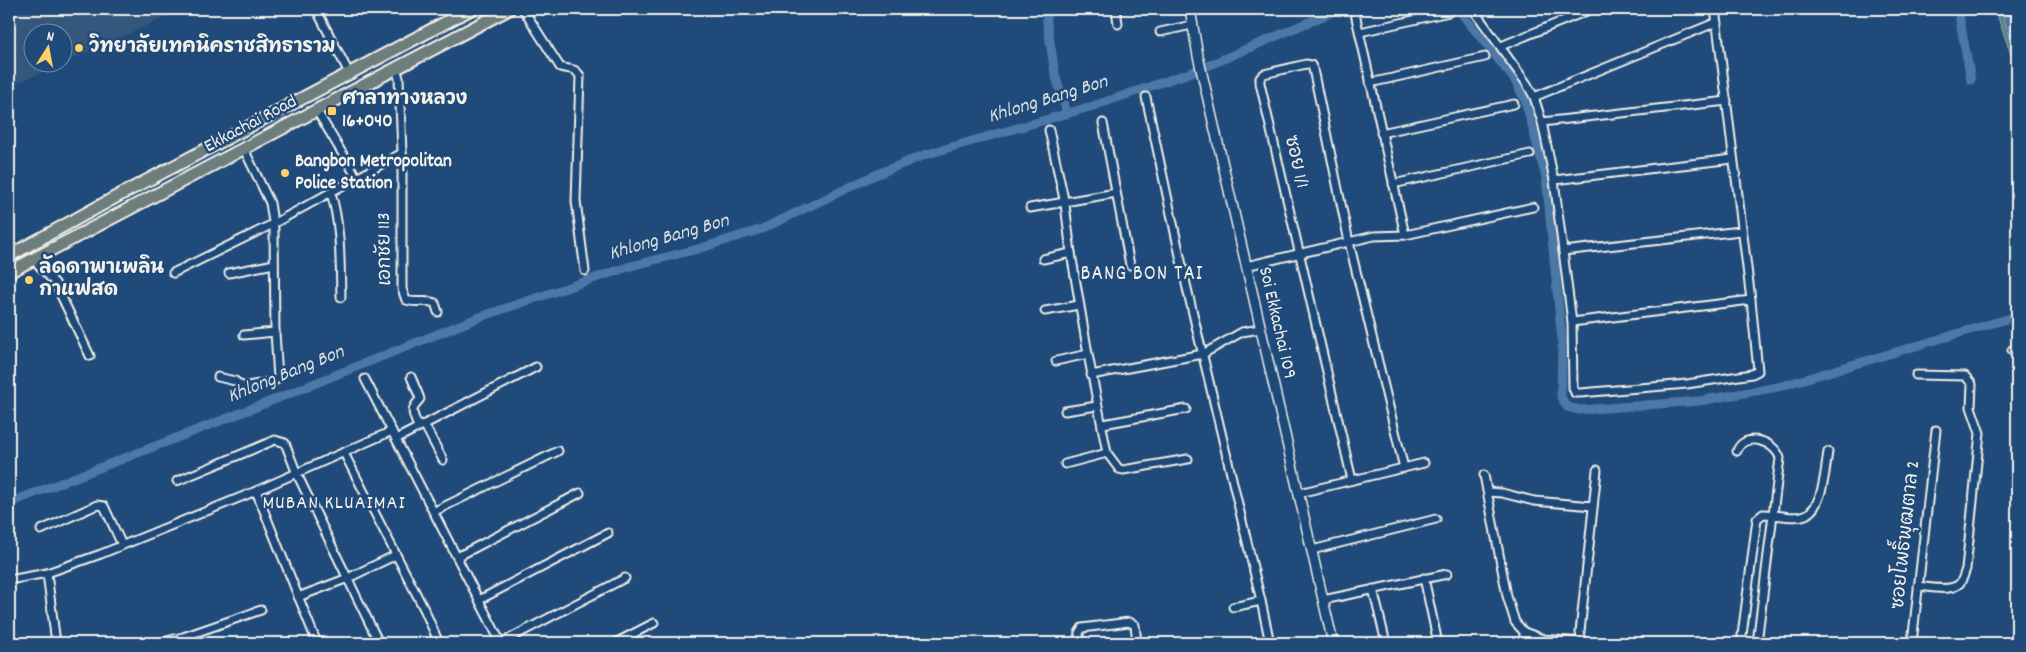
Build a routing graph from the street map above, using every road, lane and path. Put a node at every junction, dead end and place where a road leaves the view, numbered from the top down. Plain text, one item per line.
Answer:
1 (316, 9) edge
2 (471, 9) edge
3 (510, 9) edge
4 (523, 9) edge
5 (1116, 9) edge
6 (1190, 9) edge
7 (1354, 9) edge
8 (1473, 9) edge
9 (1592, 9) edge
10 (1715, 9) edge
11 (1449, 12) dead end
12 (1717, 22) junction
13 (1118, 24) dead end
14 (1192, 25) junction
15 (1160, 32) dead end
16 (1360, 32) junction
17 (1501, 46) junction
18 (1485, 57) dead end
19 (396, 68) junction
20 (349, 74) junction
21 (1370, 83) junction
22 (1146, 97) dead end
23 (1534, 98) junction
24 (1726, 101) junction
25 (1514, 104) dead end
26 (317, 110) junction
27 (1542, 122) junction
28 (1102, 123) dead end
29 (1049, 130) dead end
30 (1381, 133) junction
31 (244, 149) junction
32 (402, 153) junction
33 (1530, 154) dead end
34 (1733, 159) junction
35 (357, 178) junction
36 (1554, 180) junction
37 (1392, 184) junction
38 (330, 193) junction
39 (1116, 194) junction
40 (1065, 204) junction
41 (1533, 207) dead end
42 (1030, 208) dead end
43 (273, 224) junction
44 (1741, 230) junction
45 (1405, 235) junction
46 (1349, 242) junction
47 (1563, 251) junction
48 (1071, 253) junction
49 (1300, 253) junction
50 (9, 256) edge
51 (33, 259) junction
52 (1044, 259) dead end
53 (274, 264) junction
54 (1130, 265) dead end
55 (1246, 266) junction
56 (585, 271) dead end
57 (9, 272) edge
58 (173, 273) dead end
59 (229, 273) dead end
60 (340, 297) dead end
61 (1751, 300) junction
62 (1079, 305) junction
63 (1044, 311) dead end
64 (438, 312) dead end
65 (1572, 322) junction
66 (1260, 329) junction
67 (275, 332) junction
68 (244, 335) dead end
69 (1088, 354) junction
70 (1203, 354) junction
71 (90, 356) dead end
72 (1056, 361) dead end
73 (536, 367) dead end
74 (1091, 375) junction
75 (1916, 375) dead end
76 (218, 377) dead end
77 (411, 377) dead end
78 (365, 378) dead end
79 (1097, 406) junction
80 (1186, 409) dead end
81 (1065, 411) dead end
82 (1102, 424) junction
83 (421, 426) junction
84 (1936, 430) dead end
85 (392, 431) junction
86 (396, 439) junction
87 (558, 451) dead end
88 (1737, 451) dead end
89 (1828, 452) dead end
90 (344, 453) junction
91 (1107, 453) junction
92 (1188, 459) dead end
93 (443, 460) dead end
94 (1424, 463) dead end
95 (1064, 464) dead end
96 (1404, 468) junction
97 (1597, 470) dead end
98 (297, 474) junction
99 (1484, 475) dead end
100 (1352, 480) junction
101 (177, 481) dead end
102 (256, 492) junction
103 (1488, 492) junction
104 (580, 493) dead end
105 (1299, 493) junction
106 (1593, 506) junction
107 (433, 512) junction
108 (1774, 514) junction
109 (1436, 519) dead end
110 (41, 530) dead end
111 (608, 533) dead end
112 (122, 545) junction
113 (1312, 550) junction
114 (396, 555) junction
115 (457, 557) junction
116 (47, 573) junction
117 (1447, 574) dead end
118 (348, 578) junction
119 (625, 578) dead end
120 (1424, 578) junction
121 (9, 580) edge
122 (1918, 586) junction
123 (1373, 589) junction
124 (298, 598) junction
125 (479, 600) junction
126 (1323, 600) junction
127 (1262, 601) junction
128 (1234, 608) dead end
129 (261, 610) dead end
130 (654, 623) dead end
131 (1524, 632) junction
132 (184, 640) edge
133 (56, 643) edge
134 (158, 643) edge
135 (317, 643) edge
136 (379, 643) edge
137 (439, 643) edge
138 (501, 643) edge
139 (615, 643) edge
140 (1080, 643) edge
141 (1137, 643) edge
142 (1270, 643) edge
143 (1333, 643) edge
144 (1386, 643) edge
145 (1438, 643) edge
146 (1524, 643) edge
147 (1582, 643) edge
148 (1741, 643) edge
149 (1757, 643) edge
150 (1912, 643) edge

1 - 20 street
2 - 20 main road, Ekkachai Road
3 - 19 main road, Ekkachai Road
4 - 56 street
5 - 13 street
6 - 14 street, Soi Ekkachai 109
7 - 16 street
8 - 17 street
9 - 17 street
10 - 12 street
11 - 16 street
12 - 23 street
12 - 24 street
14 - 15 street
14 - 55 street, Soi Ekkachai 109
16 - 21 street
17 - 23 street
18 - 21 street
19 - 26 main road, Ekkachai Road
19 - 32 street, เอกชัย 113
20 - 50 main road, Ekkachai Road
21 - 30 street
22 - 70 street
23 - 27 street
24 - 27 street
24 - 34 street
25 - 30 street
26 - 31 main road, Ekkachai Road
26 - 35 street
27 - 36 street
28 - 39 street
29 - 40 street
30 - 37 street
31 - 43 street
31 - 51 main road, Ekkachai Road
32 - 35 street
32 - 64 street, เอกชัย 113
33 - 37 street
34 - 36 street
34 - 44 street
35 - 38 street
36 - 47 street
37 - 45 street
38 - 43 street
38 - 60 street
39 - 40 street
39 - 54 street
40 - 42 street
40 - 48 street
41 - 45 street
43 - 53 street
43 - 58 street
44 - 47 street
44 - 61 street
45 - 46 street
46 - 49 street
46 - 49 street, ซอย 1/1
46 - 96 street
47 - 65 street
48 - 52 street
48 - 62 street
49 - 55 street
49 - 100 street, ซอย 1/1
51 - 57 main road, Ekkachai Road
51 - 71 street
53 - 59 street
53 - 67 street
55 - 66 street, Soi Ekkachai 109
61 - 65 street
61 - 65 street
62 - 63 street
62 - 69 street
66 - 70 street
66 - 105 street, Soi Ekkachai 109
67 - 68 street
67 - 76 street
69 - 72 street
69 - 74 street
70 - 74 street
70 - 127 street
73 - 83 street
74 - 79 street
75 - 122 street
77 - 83 street
78 - 85 street
79 - 81 street
79 - 82 street
80 - 82 street
82 - 91 street
83 - 86 street
83 - 93 street
84 - 122 street, ซอยโพธิ์พุฒตาล 2
85 - 86 street
85 - 90 street
86 - 107 street
87 - 107 street
88 - 108 street
89 - 108 street
90 - 98 street
90 - 114 street
91 - 92 street
91 - 95 street
94 - 96 street
96 - 100 street
97 - 106 street
98 - 101 street
98 - 102 street
98 - 118 street
99 - 103 street
100 - 105 street
102 - 112 street
102 - 124 street
103 - 106 street
103 - 131 street
104 - 115 street
105 - 113 street, Soi Ekkachai 109
106 - 147 street
107 - 115 street
108 - 148 street
108 - 149 street
109 - 113 street
110 - 112 street
111 - 125 street
112 - 116 street
113 - 126 street, Soi Ekkachai 109
114 - 118 street
114 - 137 street
115 - 125 street
116 - 121 street
116 - 133 street
117 - 120 street
118 - 124 street
118 - 136 street
119 - 138 street
120 - 123 street
120 - 145 street
122 - 150 street, ซอยโพธิ์พุฒตาล 2
123 - 126 street
123 - 144 street
124 - 135 street
125 - 138 street
126 - 143 street, Soi Ekkachai 109
127 - 128 street
127 - 142 street
129 - 132 street
130 - 139 street
131 - 146 street
131 - 147 street
132 - 134 street
140 - 141 street

